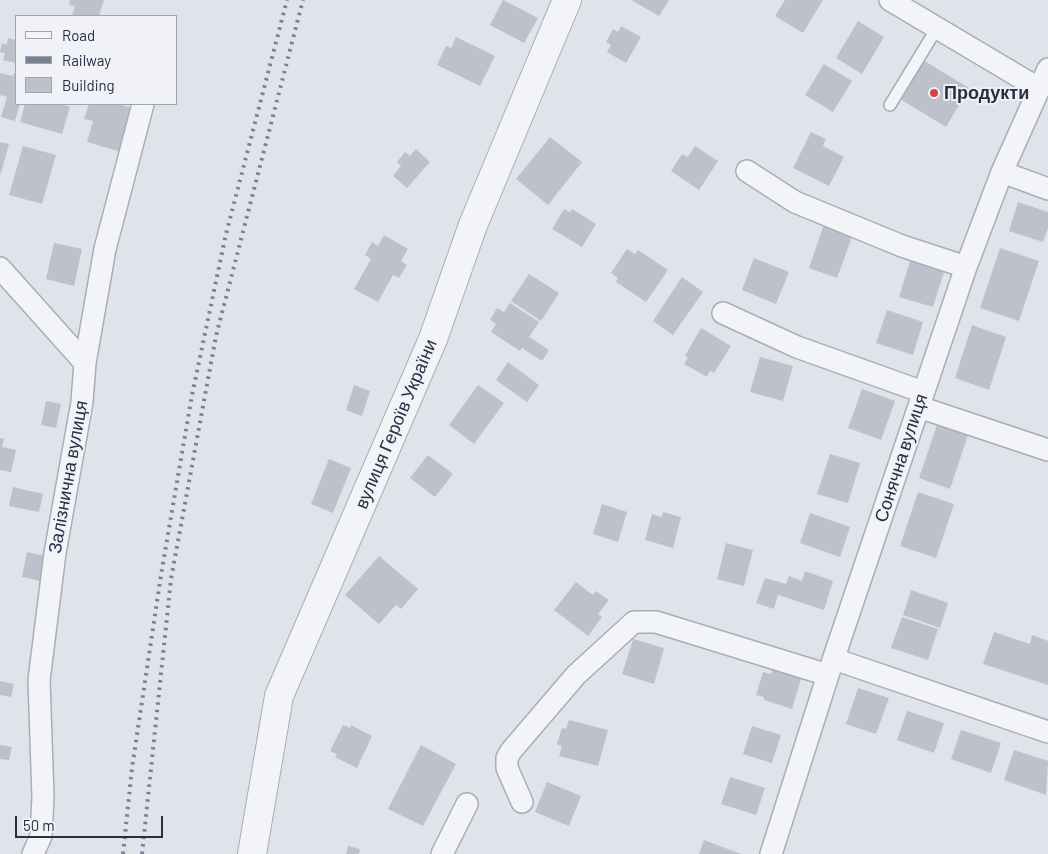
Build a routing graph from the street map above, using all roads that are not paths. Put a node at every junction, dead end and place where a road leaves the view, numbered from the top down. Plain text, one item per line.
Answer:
1 (567, 0) edge
2 (890, 0) edge
3 (937, 28) junction
4 (1048, 69) edge
5 (1038, 88) junction
6 (143, 105) edge
7 (890, 105) dead end
8 (748, 171) dead end
9 (1002, 172) junction
10 (1048, 189) edge
11 (966, 267) junction
12 (0, 268) edge
13 (723, 313) dead end
14 (85, 363) junction
15 (921, 399) junction
16 (1048, 450) edge
17 (831, 667) junction
18 (1048, 732) edge
19 (522, 802) dead end
20 (467, 804) dead end
21 (33, 854) edge
22 (252, 854) edge
23 (442, 854) edge
24 (771, 854) edge

1 - 22 street, вулиця Героїв України
2 - 3 street
3 - 5 street
3 - 7 lane
4 - 5 street, Сонячна вулиця
5 - 9 street, Сонячна вулиця
6 - 14 street, Залізнична вулиця
8 - 11 street
9 - 10 street
9 - 11 street, Сонячна вулиця
11 - 15 street, Сонячна вулиця
12 - 14 street
13 - 15 street
14 - 21 street, Залізнична вулиця
15 - 16 street
15 - 17 street, Сонячна вулиця
17 - 18 street
17 - 19 street
17 - 24 street, Сонячна вулиця
20 - 23 street

